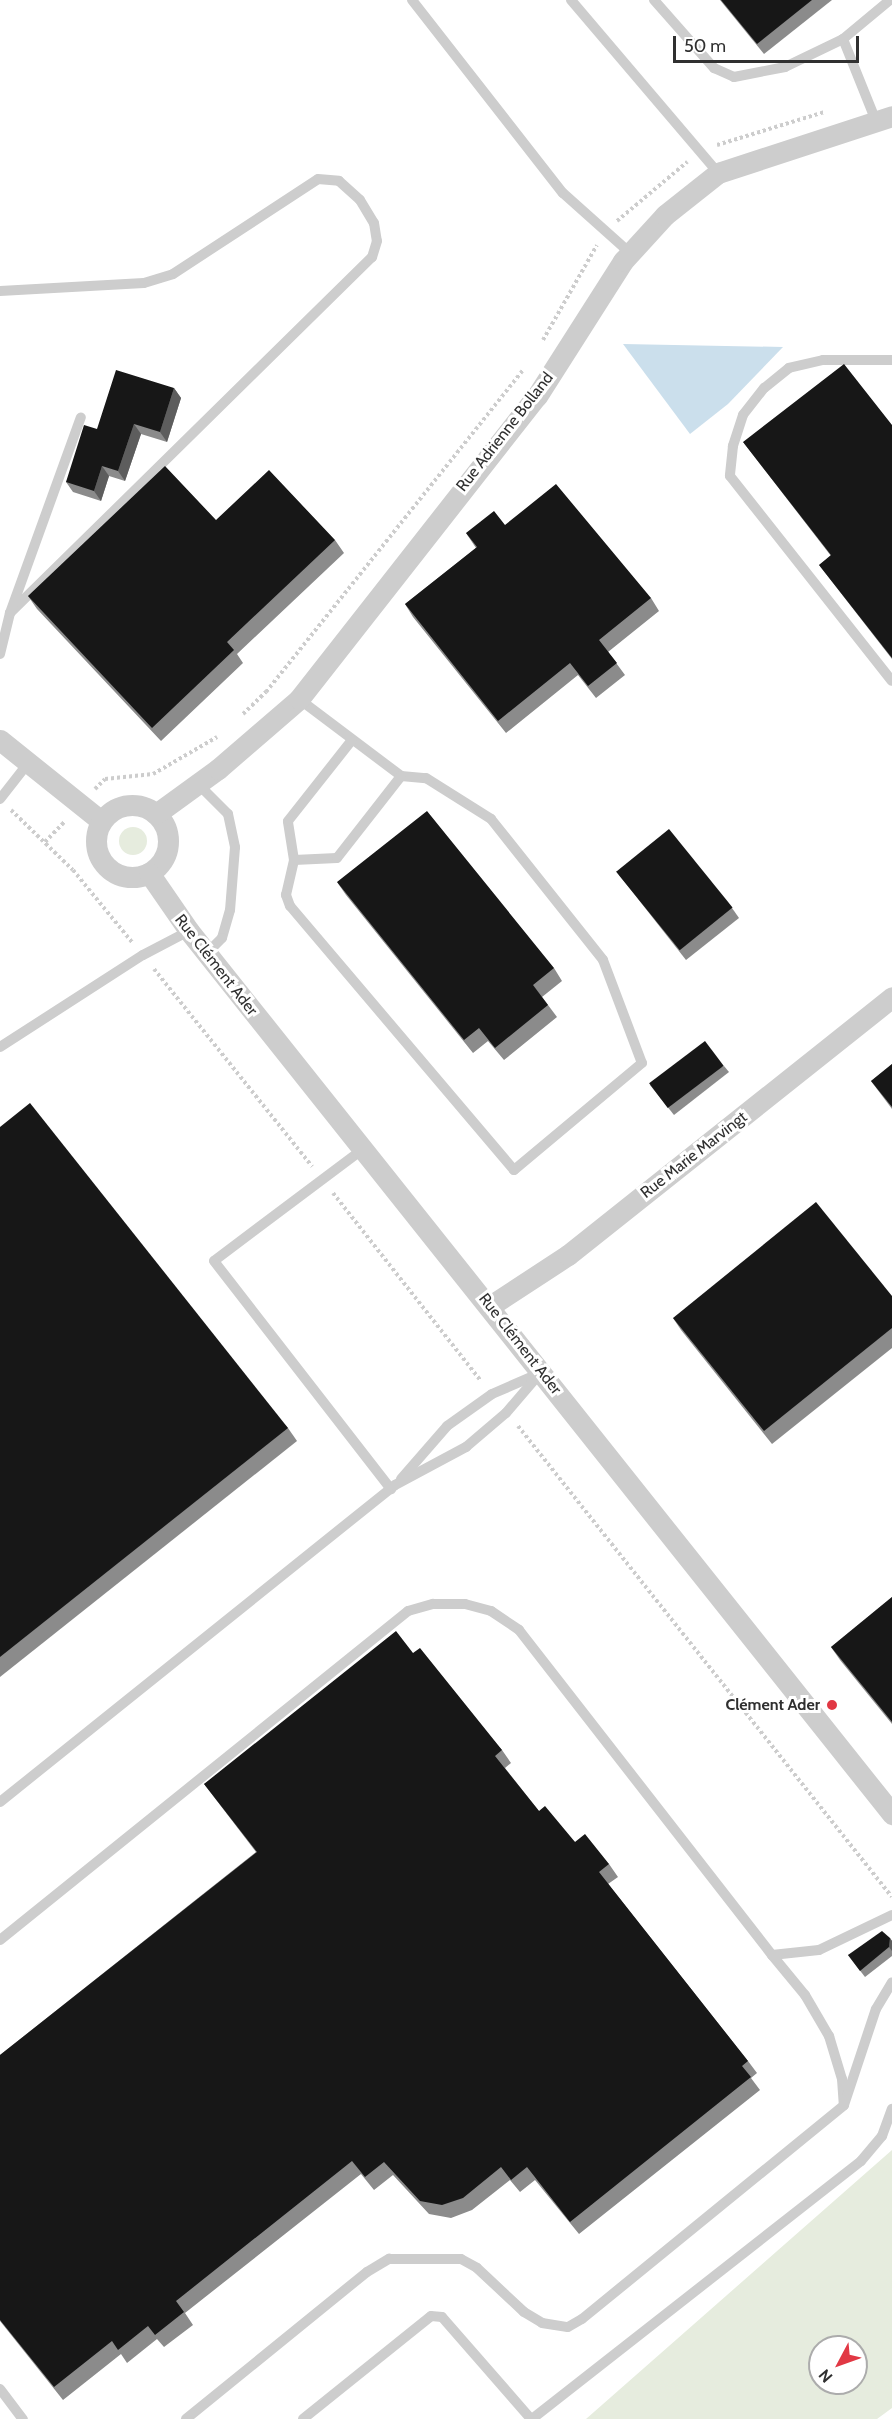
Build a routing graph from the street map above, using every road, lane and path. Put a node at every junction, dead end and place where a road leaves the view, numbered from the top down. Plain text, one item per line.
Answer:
1 (412, 0) edge
2 (572, 0) edge
3 (654, 0) edge
4 (890, 0) edge
5 (843, 39) junction
6 (867, 99) junction
7 (884, 119) edge
8 (704, 152) junction
9 (718, 173) junction
10 (607, 232) junction
11 (630, 253) junction
12 (0, 291) edge
13 (542, 342) dead end
14 (892, 360) edge
15 (531, 362) dead end
16 (81, 417) dead end
17 (10, 614) junction
18 (0, 654) edge
19 (892, 681) edge
20 (299, 699) junction
21 (236, 721) dead end
22 (221, 735) dead end
23 (0, 740) edge
24 (352, 740) junction
25 (30, 761) junction
26 (401, 776) junction
27 (198, 785) junction
28 (4, 803) edge
29 (82, 803) junction
30 (156, 814) junction
31 (101, 821) junction
32 (45, 842) junction
33 (294, 860) junction
34 (149, 873) junction
35 (189, 931) junction
36 (207, 953) junction
37 (143, 955) junction
38 (892, 997) edge
39 (0, 1047) edge
40 (363, 1149) junction
41 (323, 1181) junction
42 (490, 1306) junction
43 (541, 1372) junction
44 (492, 1395) junction
45 (506, 1413) junction
46 (393, 1487) junction
47 (0, 1802) edge
48 (892, 1814) edge
49 (892, 1897) edge
50 (892, 1915) edge
51 (0, 1940) edge
52 (772, 1955) junction
53 (892, 1982) edge
54 (844, 2105) junction
55 (892, 2109) edge
56 (0, 2389) edge
57 (23, 2419) edge
58 (186, 2419) edge
59 (303, 2419) edge
60 (532, 2419) edge

1 - 10 lane
2 - 8 lane
3 - 5 lane
4 - 5 lane
5 - 6 lane
6 - 7 lane
6 - 8 path
7 - 9 street, Rue Adrienne Bolland
8 - 9 lane
8 - 10 path
9 - 11 street, Rue Adrienne Bolland
10 - 11 lane
10 - 13 path
11 - 20 street, Rue Adrienne Bolland
12 - 17 lane
14 - 19 lane
15 - 21 path
16 - 17 lane
17 - 18 lane
20 - 24 lane
20 - 27 street, Rue Adrienne Bolland
22 - 29 path
23 - 25 street
24 - 26 lane
24 - 33 lane
25 - 28 lane
25 - 29 street
26 - 33 lane
26 - 33 lane
27 - 30 street, Rue Adrienne Bolland
27 - 36 lane
28 - 32 path
29 - 31 street
29 - 32 path
30 - 31 street
30 - 34 street
31 - 34 street
32 - 37 path
34 - 35 street, Rue Clément Ader
35 - 36 street, Rue Clément Ader
35 - 37 lane
36 - 40 street, Rue Clément Ader
37 - 39 lane
37 - 41 path
38 - 42 street, Rue Marie Marvingt
40 - 41 lane
40 - 42 street, Rue Clément Ader
41 - 44 path
41 - 46 lane
42 - 43 street, Rue Clément Ader
43 - 44 lane
43 - 45 lane
43 - 48 street, Rue Clément Ader
44 - 46 lane
45 - 46 lane
45 - 49 path
46 - 47 lane
50 - 52 lane
51 - 52 lane
52 - 54 lane
53 - 54 lane
54 - 58 lane
55 - 60 lane
56 - 57 lane
59 - 60 lane

